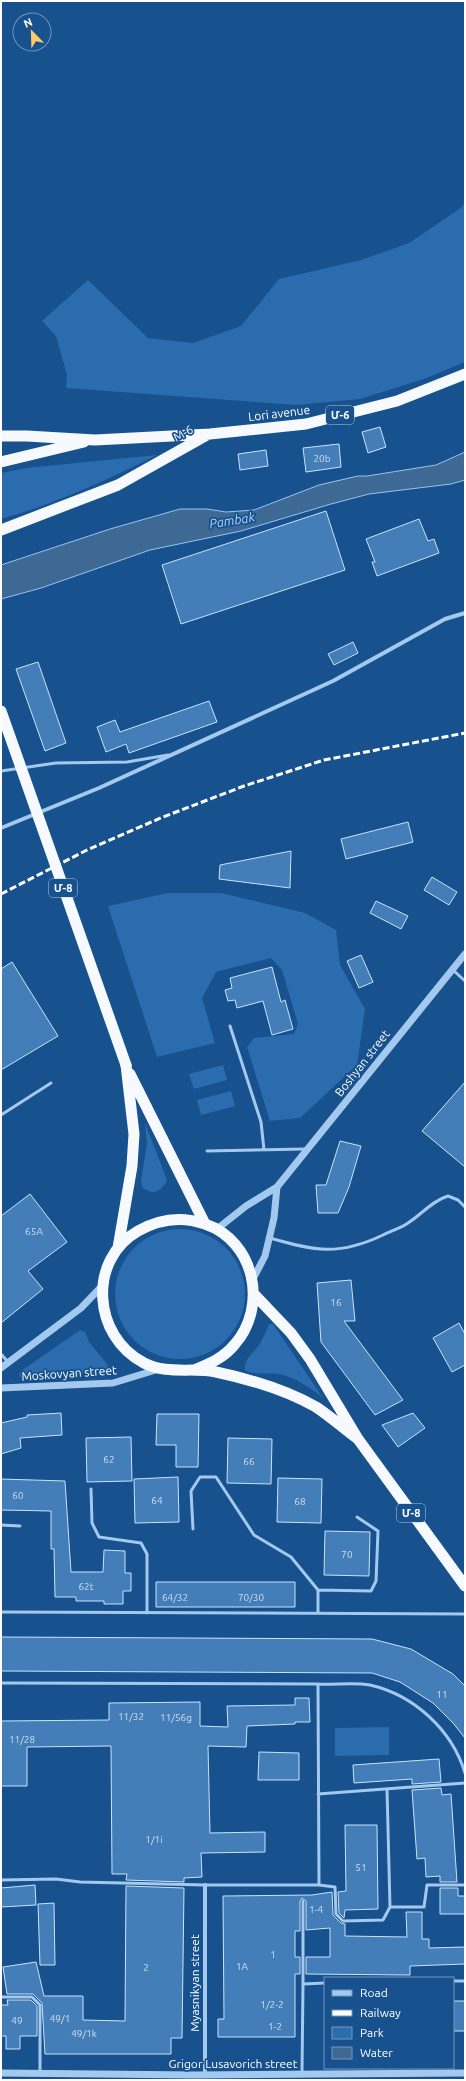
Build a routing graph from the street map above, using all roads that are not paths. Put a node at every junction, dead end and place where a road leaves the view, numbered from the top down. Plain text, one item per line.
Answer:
1 (465, 374) edge
2 (210, 434) junction
3 (1, 436) edge
4 (95, 440) junction
5 (1, 462) edge
6 (1, 530) edge
7 (465, 612) edge
8 (1, 711) edge
9 (168, 756) junction
10 (1, 771) edge
11 (1, 828) edge
12 (465, 954) edge
13 (452, 969) junction
14 (465, 981) edge
15 (230, 1026) dead end
16 (126, 1065) junction
17 (51, 1083) dead end
18 (1, 1115) edge
19 (307, 1149) junction
20 (264, 1150) junction
21 (207, 1151) dead end
22 (276, 1187) junction
23 (465, 1207) edge
24 (205, 1224) junction
25 (217, 1229) junction
26 (269, 1238) junction
27 (118, 1248) junction
28 (252, 1279) junction
29 (102, 1286) junction
30 (254, 1294) junction
31 (1, 1354) edge
32 (9, 1364) junction
33 (1, 1368) edge
34 (160, 1369) junction
35 (194, 1370) junction
36 (1, 1388) edge
37 (358, 1439) junction
38 (91, 1489) dead end
39 (357, 1517) dead end
40 (1, 1526) edge
41 (20, 1526) dead end
42 (193, 1529) dead end
43 (465, 1586) edge
44 (318, 1590) junction
45 (1, 1612) edge
46 (318, 1613) junction
47 (147, 1614) junction
48 (465, 1614) edge
49 (1, 1683) edge
50 (318, 1684) junction
51 (465, 1773) edge
52 (465, 1783) edge
53 (387, 1789) junction
54 (318, 1794) junction
55 (1, 1880) edge
56 (205, 1885) junction
57 (319, 1885) junction
58 (465, 1885) edge
59 (303, 1901) dead end
60 (390, 1908) junction
61 (454, 1981) edge
62 (465, 1981) edge
63 (324, 1983) edge
64 (302, 1984) junction
65 (1, 1996) edge
66 (1, 2073) edge
67 (40, 2073) junction
68 (465, 2073) edge
69 (302, 2074) junction
70 (205, 2077) edge
71 (338, 2077) edge

1 - 2 highway, Lori avenue / Մ-6
2 - 4 highway, M-6 / Մ-6
2 - 6 highway, M-6 / Մ-6
3 - 4 highway, M-6 / Մ-6
4 - 5 highway, Մ-6
7 - 9 street
8 - 16 highway, Մ-8, bridge
9 - 10 lane
9 - 11 street
12 - 13 street, Boshyan street
13 - 14 lane
13 - 19 street, Boshyan street
15 - 20 lane
16 - 24 highway, Մ-8
16 - 27 highway, Մ-8
17 - 18 lane
19 - 20 lane
19 - 22 street, Boshyan street
20 - 21 lane
22 - 25 street, Boshyan street
22 - 26 street
23 - 26 lane
24 - 25 highway
24 - 27 highway
25 - 28 highway
26 - 28 street
27 - 29 highway
28 - 30 highway
29 - 32 street, Moskovyan street
29 - 34 highway
30 - 35 highway
30 - 37 highway, Մ-8
31 - 32 lane
32 - 33 street, Moskovyan street
34 - 35 highway
34 - 36 street, Moskovyan street
35 - 37 highway, Մ-8
37 - 43 highway, Մ-8
38 - 47 lane
39 - 44 lane
40 - 41 lane
42 - 44 lane
44 - 46 lane
45 - 47 lane
46 - 47 lane
46 - 48 lane
49 - 50 lane
50 - 51 lane
50 - 54 lane
52 - 53 lane
53 - 54 lane
53 - 60 lane
54 - 57 lane
55 - 56 lane
56 - 57 lane
56 - 70 street, Myasnikyan street
57 - 60 lane
58 - 60 lane
59 - 64 lane
61 - 62 lane
63 - 64 lane
64 - 69 lane
65 - 67 lane
66 - 67 street, Grigor Lusavorich street
67 - 70 street, Grigor Lusavorich street
68 - 71 street, Grigor Lusavorich street
69 - 70 street, Grigor Lusavorich street
69 - 71 street, Grigor Lusavorich street

